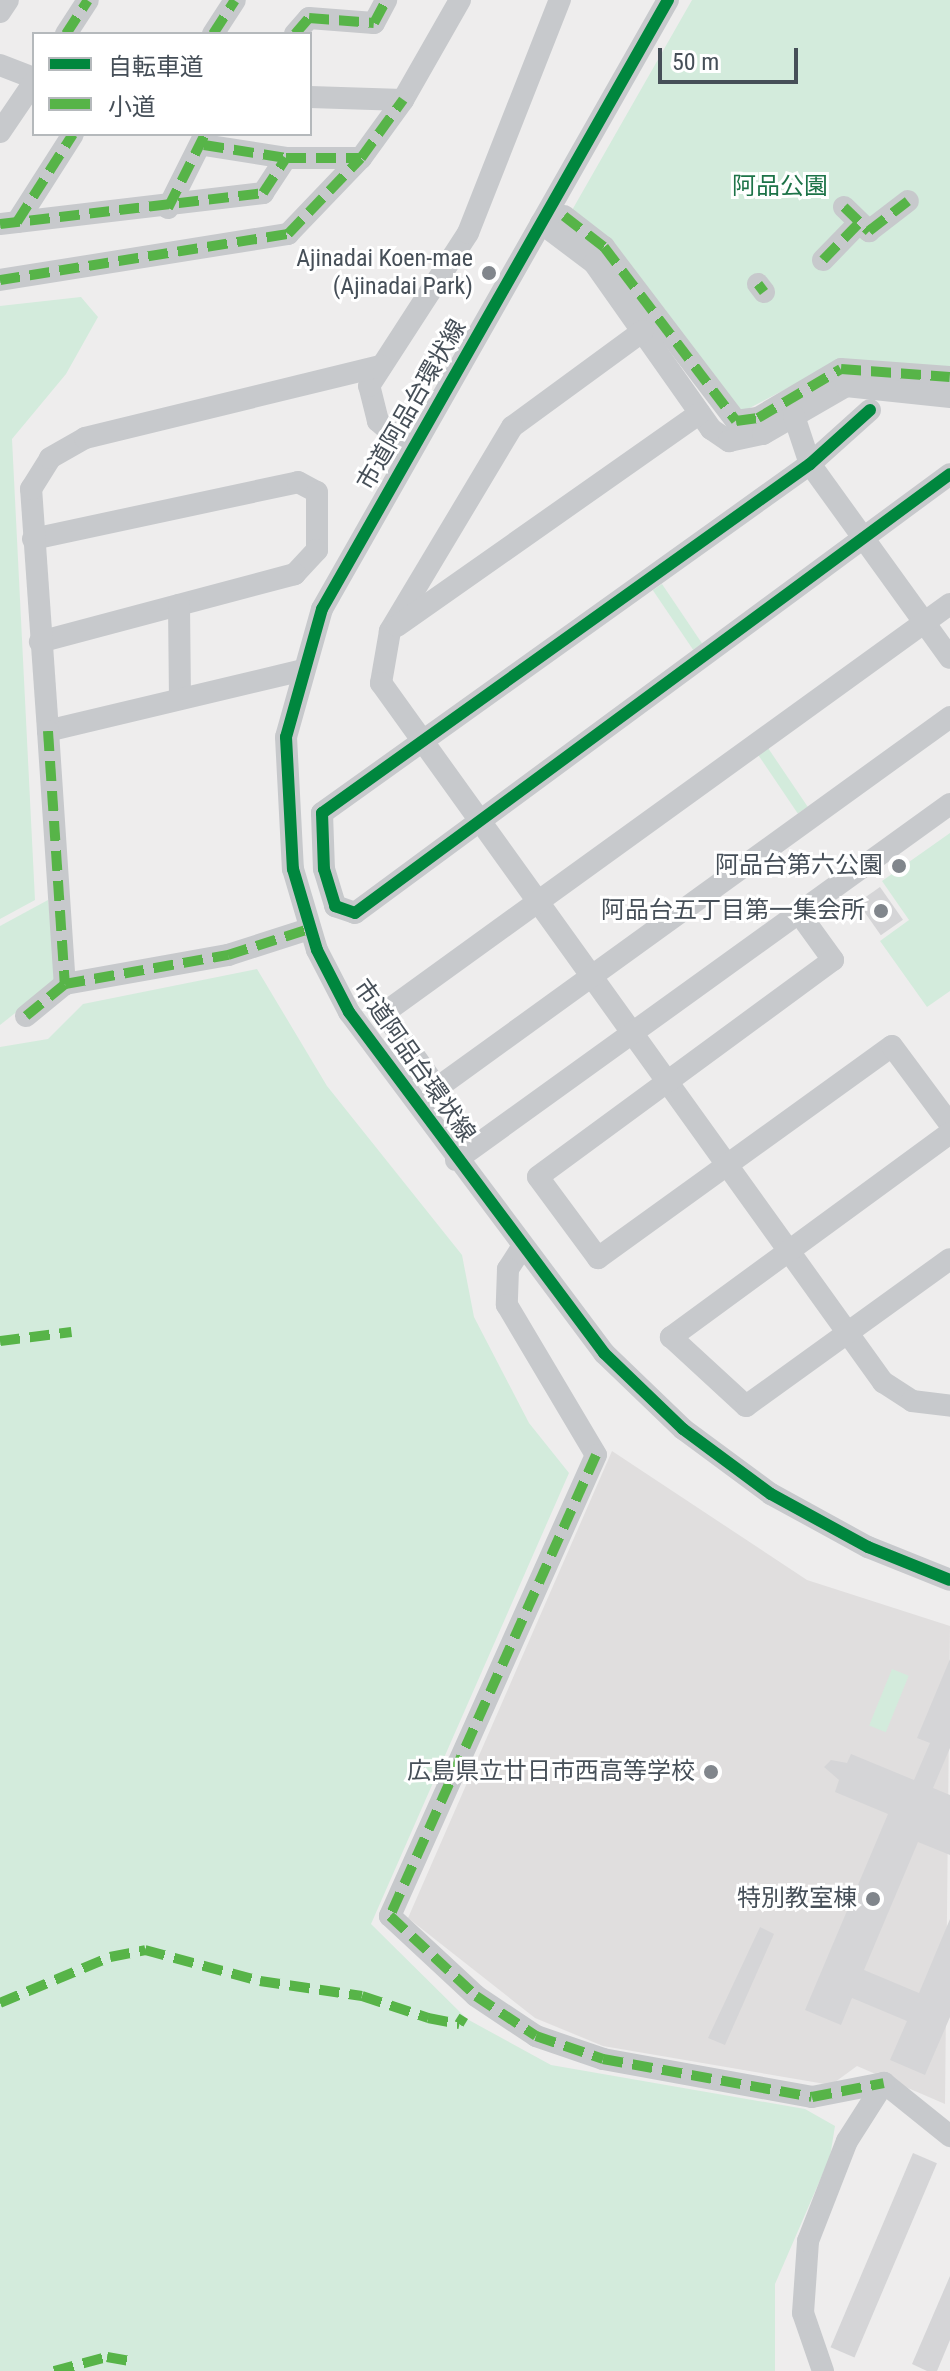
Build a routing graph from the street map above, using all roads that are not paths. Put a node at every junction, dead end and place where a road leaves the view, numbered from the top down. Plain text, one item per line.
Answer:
1 (8, 0) edge
2 (88, 0) edge
3 (235, 0) edge
4 (386, 0) edge
5 (460, 0) edge
6 (560, 0) edge
7 (668, 0) edge
8 (0, 12) edge
9 (67, 32) edge
10 (214, 32) edge
11 (297, 32) edge
12 (0, 65) edge
13 (32, 79) edge
14 (32, 83) edge
15 (312, 97) edge
16 (403, 100) junction
17 (0, 132) edge
18 (72, 136) edge
19 (205, 139) edge
20 (286, 158) junction
21 (361, 158) junction
22 (908, 201) dead end
23 (168, 208) junction
24 (564, 216) dead end
25 (8, 223) edge
26 (541, 223) junction
27 (823, 260) dead end
28 (0, 280) edge
29 (643, 331) junction
30 (381, 366) junction
31 (950, 377) edge
32 (950, 397) edge
33 (870, 410) dead end
34 (700, 413) junction
35 (794, 416) junction
36 (411, 450) junction
37 (810, 464) junction
38 (950, 474) edge
39 (863, 538) junction
40 (33, 539) junction
41 (438, 549) junction
42 (465, 578) junction
43 (950, 604) edge
44 (179, 605) junction
45 (924, 622) junction
46 (390, 631) junction
47 (40, 642) junction
48 (950, 658) edge
49 (299, 671) junction
50 (180, 698) junction
51 (950, 717) edge
52 (48, 731) junction
53 (419, 744) junction
54 (950, 804) edge
55 (477, 823) junction
56 (535, 904) junction
57 (799, 913) junction
58 (309, 929) junction
59 (589, 978) junction
60 (65, 984) junction
61 (26, 1016) dead end
62 (631, 1034) junction
63 (666, 1083) junction
64 (950, 1124) edge
65 (950, 1133) edge
66 (456, 1160) junction
67 (726, 1166) junction
68 (521, 1249) junction
69 (788, 1251) junction
70 (950, 1259) edge
71 (848, 1333) junction
72 (950, 1406) edge
73 (950, 1580) edge
74 (884, 2083) junction
75 (950, 2136) edge
76 (823, 2371) edge

1 - 8 street
2 - 9 street
3 - 10 street
4 - 11 street
5 - 16 street
6 - 30 street
7 - 26 street, 市道阿品台環状線
12 - 13 street
14 - 17 street
15 - 16 street
16 - 21 street
18 - 25 street
19 - 20 street
19 - 23 street
20 - 21 street
20 - 23 street
21 - 28 street
22 - 27 street
23 - 25 street
24 - 31 street
26 - 29 street
26 - 36 street, 市道阿品台環状線
29 - 34 street
29 - 41 street
30 - 36 street
30 - 40 street
32 - 35 street
33 - 37 street
34 - 35 street
34 - 42 street
35 - 37 street
36 - 49 street, 市道阿品台環状線
37 - 39 street
37 - 53 street
38 - 39 street
39 - 45 street
39 - 55 street
40 - 44 street
40 - 47 street
41 - 42 street
41 - 46 street
42 - 46 street
43 - 45 street
44 - 47 street
44 - 50 street
45 - 48 street
45 - 56 street
46 - 53 street
47 - 52 street
49 - 50 street
49 - 58 street, 市道阿品台環状線
50 - 52 street
51 - 59 street
52 - 60 street
53 - 55 street
53 - 55 street
54 - 57 street
55 - 56 street
56 - 59 street
56 - 59 street
57 - 62 street
57 - 63 street
58 - 60 street
58 - 66 street, 市道阿品台環状線
59 - 62 street
60 - 61 street
62 - 63 street
62 - 66 street
63 - 67 street
63 - 67 street
64 - 67 street
65 - 69 street
66 - 68 street, 市道阿品台環状線
67 - 69 street
68 - 73 street, 市道阿品台環状線
68 - 74 street
69 - 71 street
69 - 71 street
70 - 71 street
71 - 72 street
74 - 75 street
74 - 76 street

